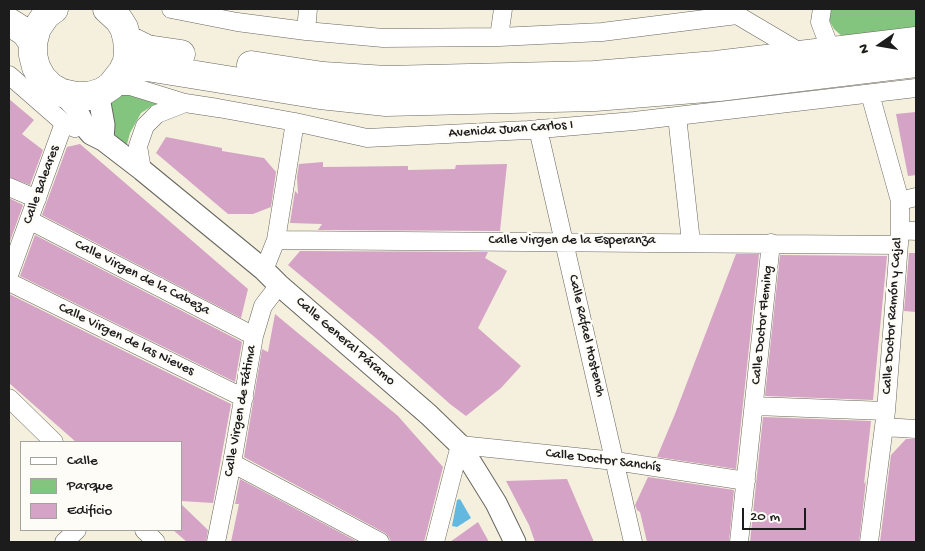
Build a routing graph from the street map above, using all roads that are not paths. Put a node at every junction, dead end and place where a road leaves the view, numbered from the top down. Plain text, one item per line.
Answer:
1 (54, 9) edge
2 (171, 9) edge
3 (308, 9) edge
4 (503, 9) edge
5 (822, 9) edge
6 (110, 10) edge
7 (196, 11) edge
8 (9, 22) edge
9 (306, 31) junction
10 (499, 37) junction
11 (127, 38) junction
12 (916, 41) edge
13 (33, 43) junction
14 (832, 51) junction
15 (804, 54) junction
16 (916, 63) edge
17 (9, 75) edge
18 (112, 83) junction
19 (916, 88) edge
20 (62, 93) junction
21 (870, 94) junction
22 (185, 104) junction
23 (677, 116) junction
24 (295, 122) junction
25 (64, 123) junction
26 (538, 130) junction
27 (97, 137) junction
28 (142, 170) junction
29 (9, 186) edge
30 (37, 199) junction
31 (908, 199) edge
32 (29, 220) junction
33 (905, 235) edge
34 (276, 240) junction
35 (564, 241) junction
36 (691, 242) junction
37 (771, 243) junction
38 (264, 270) junction
39 (9, 276) edge
40 (9, 282) edge
41 (279, 285) junction
42 (254, 336) junction
43 (9, 398) edge
44 (244, 398) junction
45 (755, 406) junction
46 (885, 419) junction
47 (916, 429) edge
48 (53, 441) edge
49 (460, 446) junction
50 (615, 461) junction
51 (232, 463) junction
52 (746, 481) junction
53 (75, 531) edge
54 (145, 531) edge
55 (64, 542) edge
56 (156, 542) edge
57 (216, 542) edge
58 (380, 542) edge
59 (435, 542) edge
60 (515, 542) edge
61 (633, 542) edge
62 (739, 542) edge
63 (870, 542) edge

1 - 13 main road
2 - 7 street
3 - 9 street
4 - 10 street
5 - 14 street
6 - 11 main road
7 - 9 street
8 - 13 main road
9 - 10 street
10 - 15 street
11 - 15 main road
11 - 18 main road
12 - 14 main road
13 - 20 main road
14 - 15 main road
16 - 18 main road
17 - 25 street
18 - 20 main road
18 - 22 street, Avenida Juan Carlos I
18 - 27 street
19 - 21 street, Avenida Juan Carlos I
20 - 27 street, Calle General Páramo
21 - 23 street, Avenida Juan Carlos I
21 - 31 street, Calle Doctor Ramón y Cajal
22 - 24 street, Avenida Juan Carlos I
22 - 28 street
23 - 26 street, Avenida Juan Carlos I
23 - 36 street
24 - 26 street, Avenida Juan Carlos I
24 - 34 street
25 - 27 street, Calle General Páramo
25 - 30 street, Calle Baleares
26 - 35 street, Calle Rafael Hostench
27 - 28 street, Calle General Páramo
28 - 38 street, Calle General Páramo
29 - 30 street
30 - 32 street, Calle Baleares
31 - 33 street, Calle Doctor Ramón y Cajal
32 - 39 street, Calle Baleares
32 - 42 street, Calle Virgen de la Cabeza
33 - 37 street, Calle Virgen de la Esperanza
33 - 46 street, Calle Doctor Ramón y Cajal
34 - 35 street, Calle Virgen de la Esperanza
34 - 38 street
35 - 36 street, Calle Virgen de la Esperanza
35 - 50 street, Calle Rafael Hostench
36 - 37 street, Calle Virgen de la Esperanza
37 - 45 street, Calle Doctor Fleming
38 - 41 street, Calle General Páramo
40 - 44 street, Calle Virgen de las Nieves
41 - 42 street, Calle Virgen de Fátima
41 - 49 street, Calle General Páramo
42 - 44 street, Calle Virgen de Fátima
43 - 48 street
44 - 51 street, Calle Virgen de Fátima
45 - 46 street
45 - 52 street, Calle Doctor Fleming
46 - 47 street
46 - 63 street, Calle Doctor Ramón y Cajal
49 - 50 street, Calle Doctor Sanchís
49 - 59 street
49 - 60 street, Calle General Páramo
50 - 52 street, Calle Doctor Sanchís
50 - 61 street, Calle Rafael Hostench
51 - 57 street, Calle Virgen de Fátima
51 - 58 street
52 - 62 street, Calle Doctor Fleming
53 - 55 street
54 - 56 street

